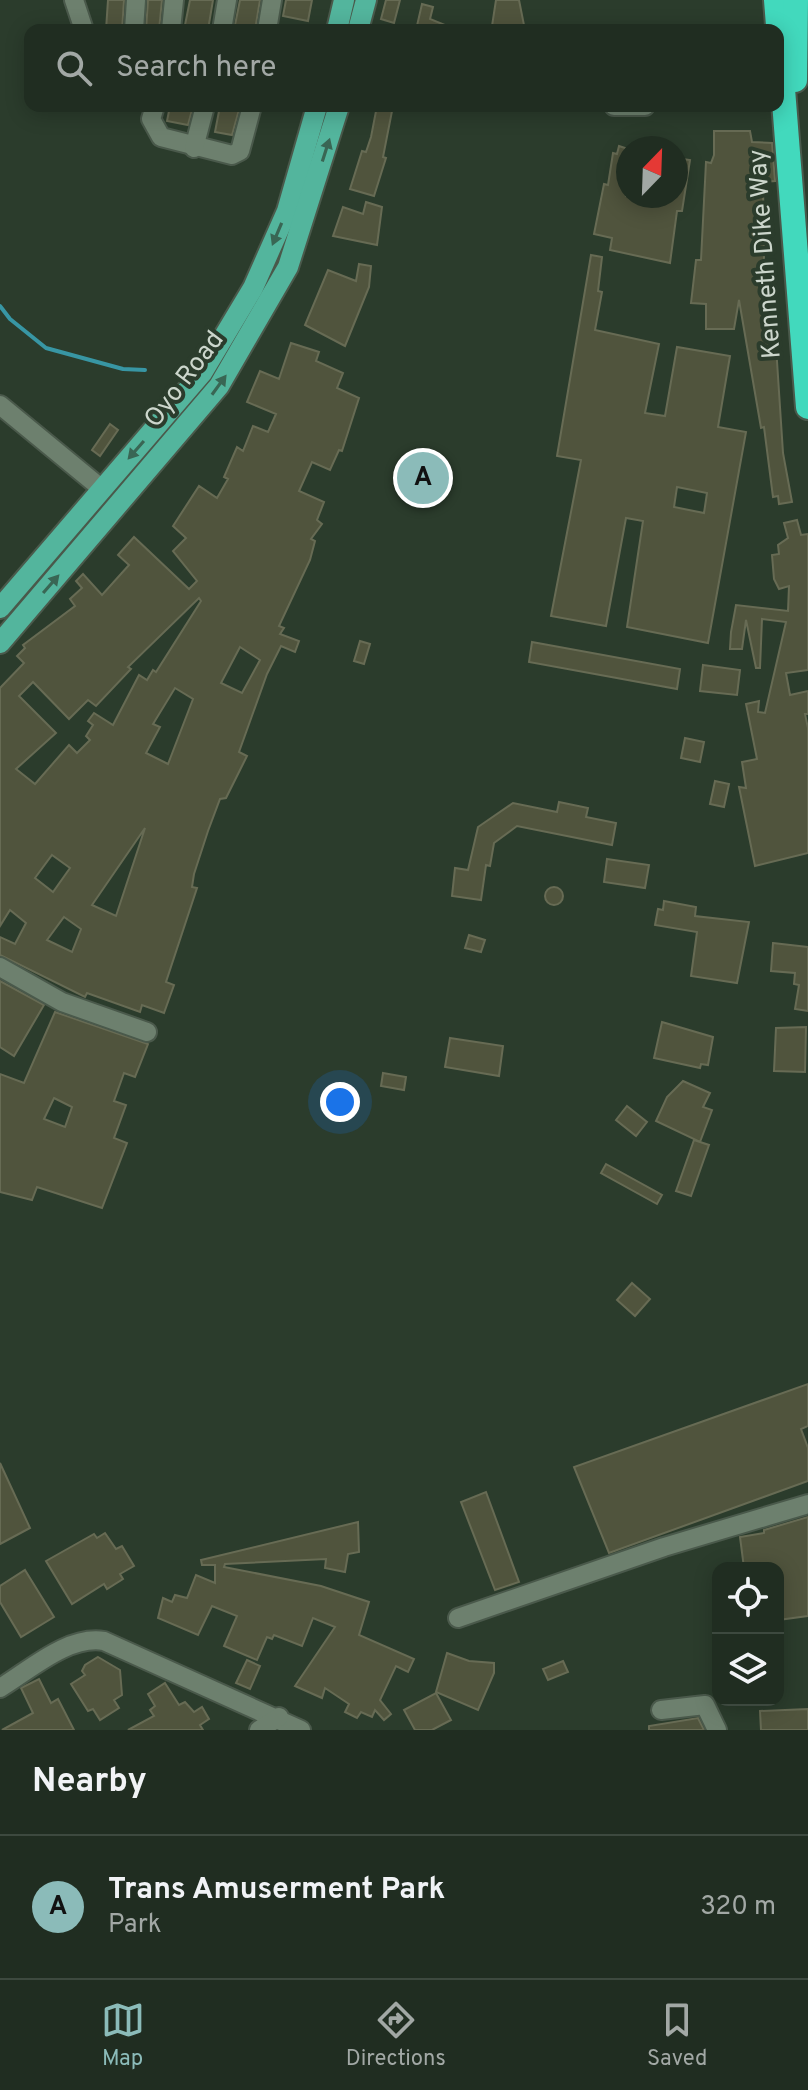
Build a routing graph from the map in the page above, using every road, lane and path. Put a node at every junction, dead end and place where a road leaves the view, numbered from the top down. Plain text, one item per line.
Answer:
1 (74, 0) edge
2 (136, 0) edge
3 (174, 0) edge
4 (227, 0) edge
5 (272, 0) edge
6 (344, 0) edge
7 (366, 0) edge
8 (776, 0) edge
9 (796, 0) edge
10 (82, 24) edge
11 (134, 24) edge
12 (172, 24) edge
13 (223, 24) edge
14 (268, 24) edge
15 (339, 24) edge
16 (360, 24) edge
17 (779, 24) edge
18 (784, 56) edge
19 (789, 91) edge
20 (153, 112) edge
21 (203, 112) edge
22 (250, 112) edge
23 (315, 112) edge
24 (337, 112) edge
25 (194, 148) junction
26 (808, 230) edge
27 (0, 405) edge
28 (808, 407) edge
29 (102, 489) junction
30 (0, 608) edge
31 (0, 643) edge
32 (1, 971) edge
33 (147, 1032) dead end
34 (808, 1504) edge
35 (458, 1618) dead end
36 (2, 1682) edge
37 (661, 1710) dead end
38 (279, 1717) junction
39 (259, 1730) edge
40 (301, 1730) edge
41 (717, 1730) edge

1 - 10 street
2 - 11 street
3 - 12 street
4 - 13 street
5 - 14 street
6 - 15 main road
7 - 16 main road
8 - 17 highway, Kenneth Dike Way
9 - 19 highway, Kenneth Dike Way
18 - 19 highway, Kenneth Dike Way
19 - 26 highway, Kenneth Dike Way
19 - 28 highway, Kenneth Dike Way
20 - 25 street
21 - 25 street
22 - 25 street
23 -> 29 main road, Oyo Road
31 -> 24 main road, Oyo Road
27 - 29 street
29 - 30 main road, Oyo Road
32 - 33 street
34 - 35 street
36 - 38 street
37 - 41 street
38 - 39 street
38 - 40 street

